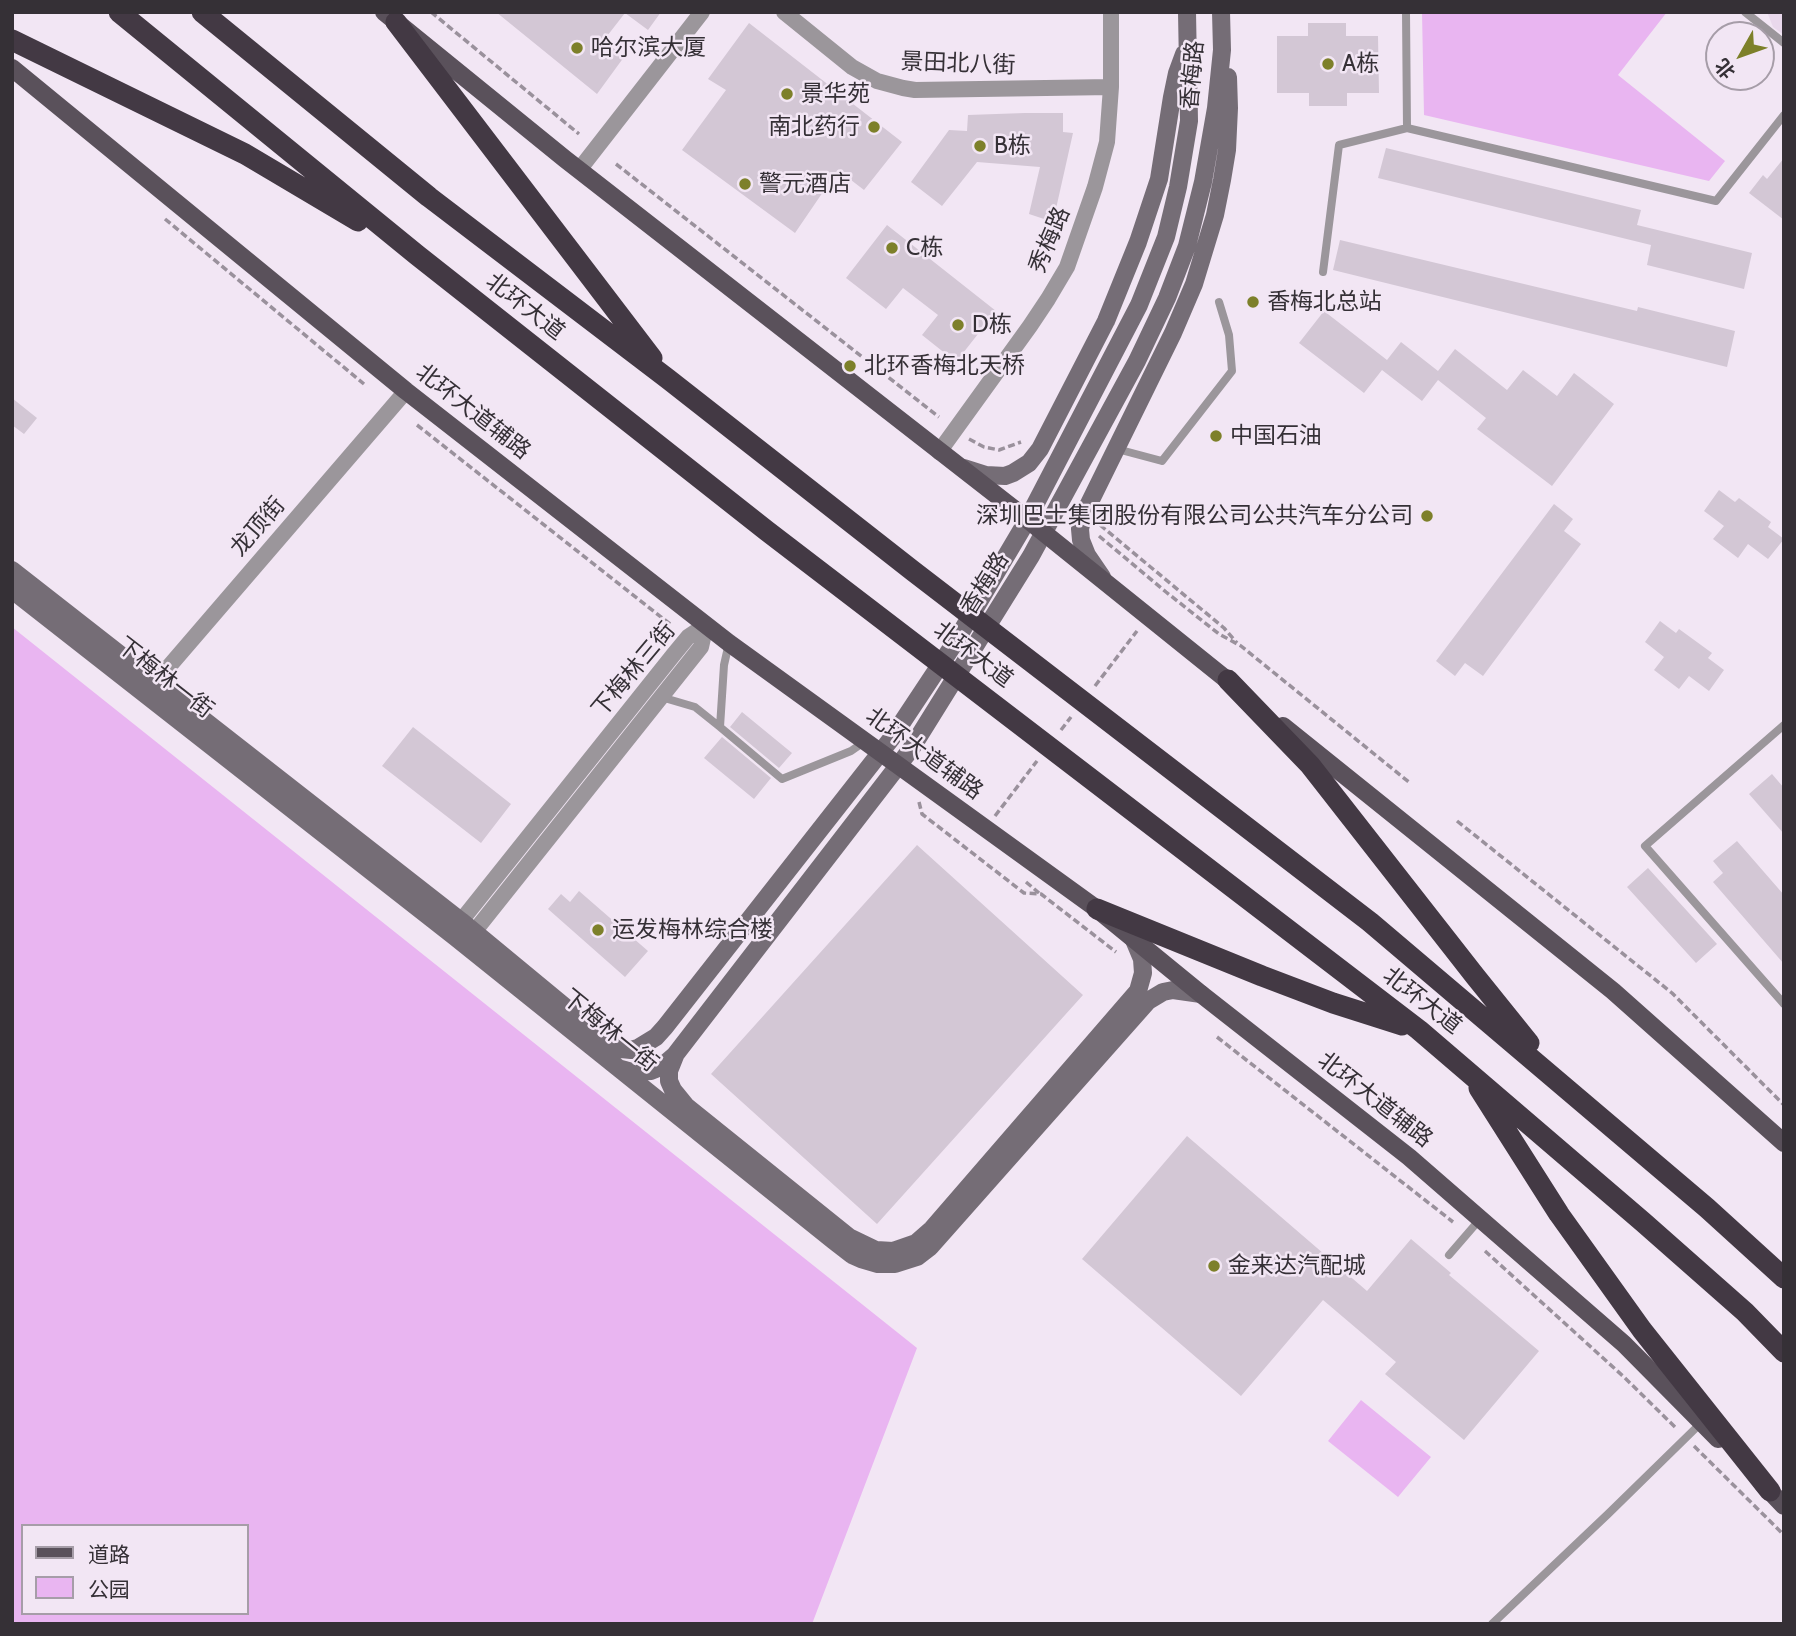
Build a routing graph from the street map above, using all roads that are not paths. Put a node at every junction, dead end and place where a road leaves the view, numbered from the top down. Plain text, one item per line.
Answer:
1 (119, 12) edge
2 (202, 12) edge
3 (702, 12) edge
4 (784, 12) edge
5 (1111, 12) edge
6 (1187, 12) edge
7 (1221, 12) edge
8 (1406, 12) edge
9 (1745, 12) edge
10 (390, 17) edge
11 (12, 40) edge
12 (1784, 43) edge
13 (1188, 44) junction
14 (1222, 50) junction
15 (12, 68) edge
16 (1111, 87) junction
17 (1784, 115) edge
18 (1407, 128) junction
19 (579, 170) junction
20 (417, 255) junction
21 (1323, 272) dead end
22 (1219, 302) dead end
23 (668, 379) junction
24 (406, 391) junction
25 (1040, 449) junction
26 (1116, 449) junction
27 (946, 457) junction
28 (1102, 478) junction
29 (12, 570) edge
30 (1109, 586) junction
31 (12, 590) edge
32 (706, 625) junction
33 (729, 643) junction
34 (1228, 680) junction
35 (150, 687) junction
36 (661, 697) junction
37 (1784, 725) edge
38 (720, 727) junction
39 (865, 741) junction
40 (1097, 909) junction
41 (463, 930) junction
42 (1134, 940) junction
43 (1201, 994) junction
44 (1143, 996) junction
45 (1784, 1004) edge
46 (1419, 1030) junction
47 (606, 1040) joint
48 (680, 1049) junction
49 (615, 1066) junction
50 (1469, 1071) junction
51 (1564, 1086) junction
52 (1784, 1143) edge
53 (1480, 1218) junction
54 (1449, 1255) dead end
55 (1784, 1278) edge
56 (1745, 1311) junction
57 (1784, 1352) edge
58 (1784, 1360) edge
59 (1702, 1422) junction
60 (1777, 1499) edge
61 (1492, 1624) edge

1 - 20 highway, 北环大道
2 - 23 highway, 北环大道
3 - 19 street
4 - 16 street, 景田北八街
5 - 16 street, 秀梅路
6 - 13 main road, 香梅路
7 - 14 main road, 香梅路
8 - 18 lane
9 - 12 lane
10 - 19 main road
10 - 23 highway
11 - 20 highway
13 - 25 main road
13 - 47 main road, 香梅路
14 - 26 main road
14 - 48 main road, 香梅路
15 - 24 main road, 北环大道辅路
16 - 27 street, 秀梅路
17 - 18 lane
18 - 21 lane
19 - 27 main road
20 - 46 highway, 北环大道
22 - 26 lane
23 - 51 highway, 北环大道
24 - 32 main road, 北环大道辅路
24 - 35 street, 龙顶街
25 - 27 main road
25 - 28 main road
26 - 28 main road
27 - 30 main road
28 - 30 main road
29 - 35 main road, 下梅林一街
30 - 34 main road
31 - 35 main road, 下梅林一街
32 - 33 main road, 北环大道辅路
32 - 36 street, 下梅林三街
32 - 41 street, 下梅林三街
33 - 38 lane
33 - 39 main road, 北环大道辅路
34 - 51 highway
34 - 52 main road
35 - 41 main road, 下梅林一街
36 - 38 lane
36 - 41 street, 下梅林三街
37 - 45 lane
38 - 39 lane
39 - 40 main road, 北环大道辅路
40 - 42 main road, 北环大道辅路
40 - 46 highway
41 - 47 main road, 下梅林一街
41 - 49 main road, 下梅林一街
42 - 43 main road, 北环大道辅路
42 - 44 main road
43 - 44 main road
43 - 53 main road, 北环大道辅路
44 - 48 main road, 下梅林一街
44 - 49 main road, 下梅林一街
46 - 50 highway, 北环大道
48 - 49 main road, 香梅路
50 - 56 highway, 北环大道
50 - 60 highway
51 - 55 highway, 北环大道
53 - 54 lane
53 - 59 main road, 北环大道辅路
56 - 57 highway, 北环大道
56 - 58 highway
59 - 60 main road, 北环大道辅路
59 - 61 lane

